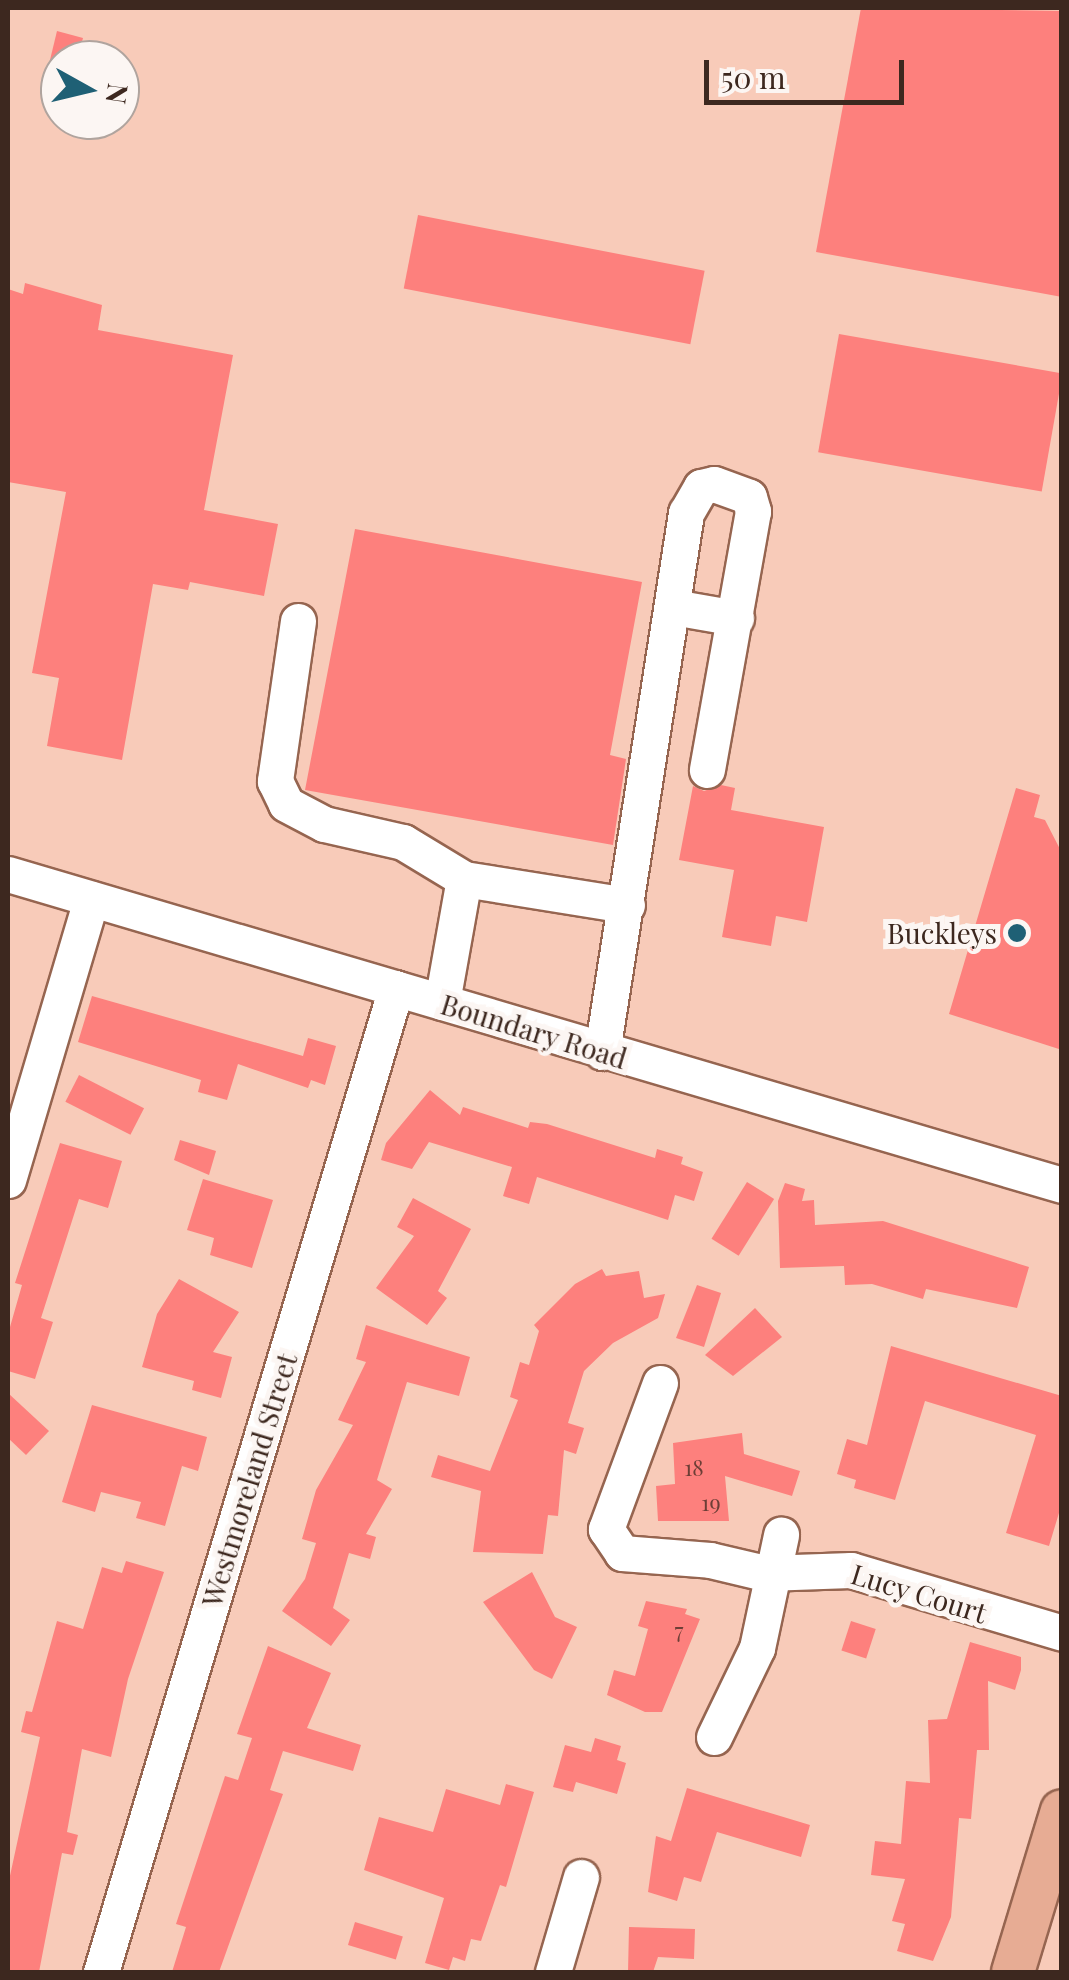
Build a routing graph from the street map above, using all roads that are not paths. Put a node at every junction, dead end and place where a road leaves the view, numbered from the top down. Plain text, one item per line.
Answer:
1 (673, 607) junction
2 (736, 618) junction
3 (298, 621) dead end
4 (707, 770) dead end
5 (8, 874) edge
6 (464, 878) junction
7 (91, 899) junction
8 (627, 905) junction
9 (396, 988) junction
10 (442, 1002) junction
11 (602, 1052) junction
12 (8, 1180) edge
13 (1062, 1185) edge
14 (660, 1383) dead end
15 (781, 1535) dead end
16 (775, 1574) junction
17 (1062, 1633) edge
18 (714, 1736) dead end
19 (1062, 1811) edge
20 (1055, 1859) edge
21 (581, 1876) dead end
22 (101, 1972) edge
23 (553, 1972) edge
24 (1014, 1972) edge

1 - 2 street
1 - 2 street
1 - 8 street
2 - 4 street
3 - 6 street
5 - 7 street, Boundary Road
6 - 8 street
6 - 10 street
7 - 9 street, Boundary Road
7 - 12 street
8 - 11 street
9 - 10 street, Boundary Road
9 - 22 street, Westmoreland Street
10 - 11 street, Boundary Road
11 - 13 street, Boundary Road
14 - 16 street, Lucy Court
15 - 16 street
16 - 17 street, Lucy Court
16 - 18 street
19 - 20 main road
20 - 24 main road
21 - 23 street

